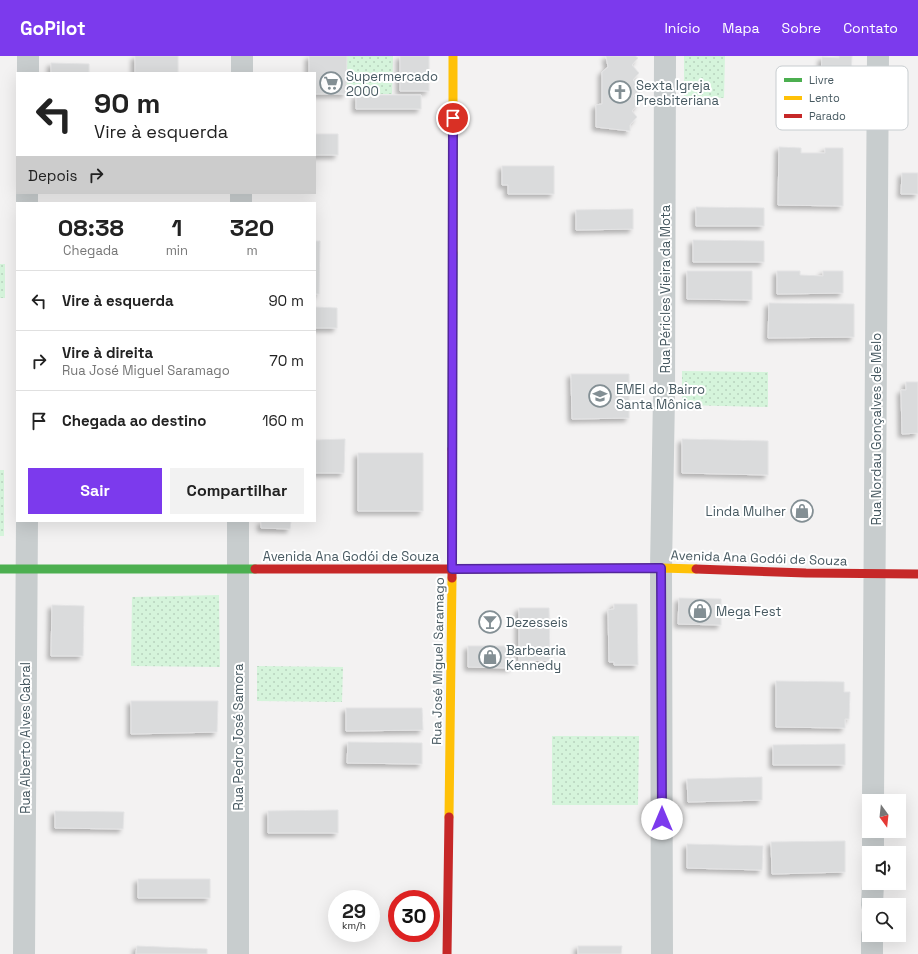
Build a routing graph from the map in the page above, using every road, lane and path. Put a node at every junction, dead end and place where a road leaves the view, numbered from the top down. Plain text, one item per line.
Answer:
1 (28, 56) edge
2 (242, 56) edge
3 (453, 56) edge
4 (665, 56) edge
5 (878, 56) edge
6 (878, 66) edge
7 (28, 72) edge
8 (242, 72) edge
9 (878, 130) edge
10 (27, 522) edge
11 (238, 522) edge
12 (661, 568) junction
13 (0, 569) edge
14 (27, 569) junction
15 (238, 569) junction
16 (452, 569) junction
17 (875, 574) junction
18 (918, 574) edge
19 (873, 794) edge
20 (872, 942) edge
21 (24, 954) edge
22 (238, 954) edge
23 (447, 954) edge
24 (662, 954) edge
25 (872, 954) edge

1 - 7 street
2 - 8 street
3 - 16 street, Rua José Miguel Saramago
4 - 12 street, Rua Péricles Vieira da Mota
5 - 6 street, Rua Nordau Gonçalves de Melo
9 - 17 street, Rua Nordau Gonçalves de Melo
10 - 14 street, Rua Alberto Alves Cabral
11 - 15 street, Rua Pedro José Samora
12 - 16 street, Avenida Ana Godói de Souza
12 - 17 street, Avenida Ana Godói de Souza
12 - 24 street, Rua Péricles Vieira da Mota
13 - 14 street, Avenida Ana Godói de Souza
14 - 15 street, Avenida Ana Godói de Souza
14 - 21 street, Rua Alberto Alves Cabral
15 - 16 street, Avenida Ana Godói de Souza
15 - 22 street, Rua Pedro José Samora
16 - 23 street, Rua José Miguel Saramago
17 - 18 street, Avenida Ana Godói de Souza
17 - 19 street, Rua Nordau Gonçalves de Melo
20 - 25 street

